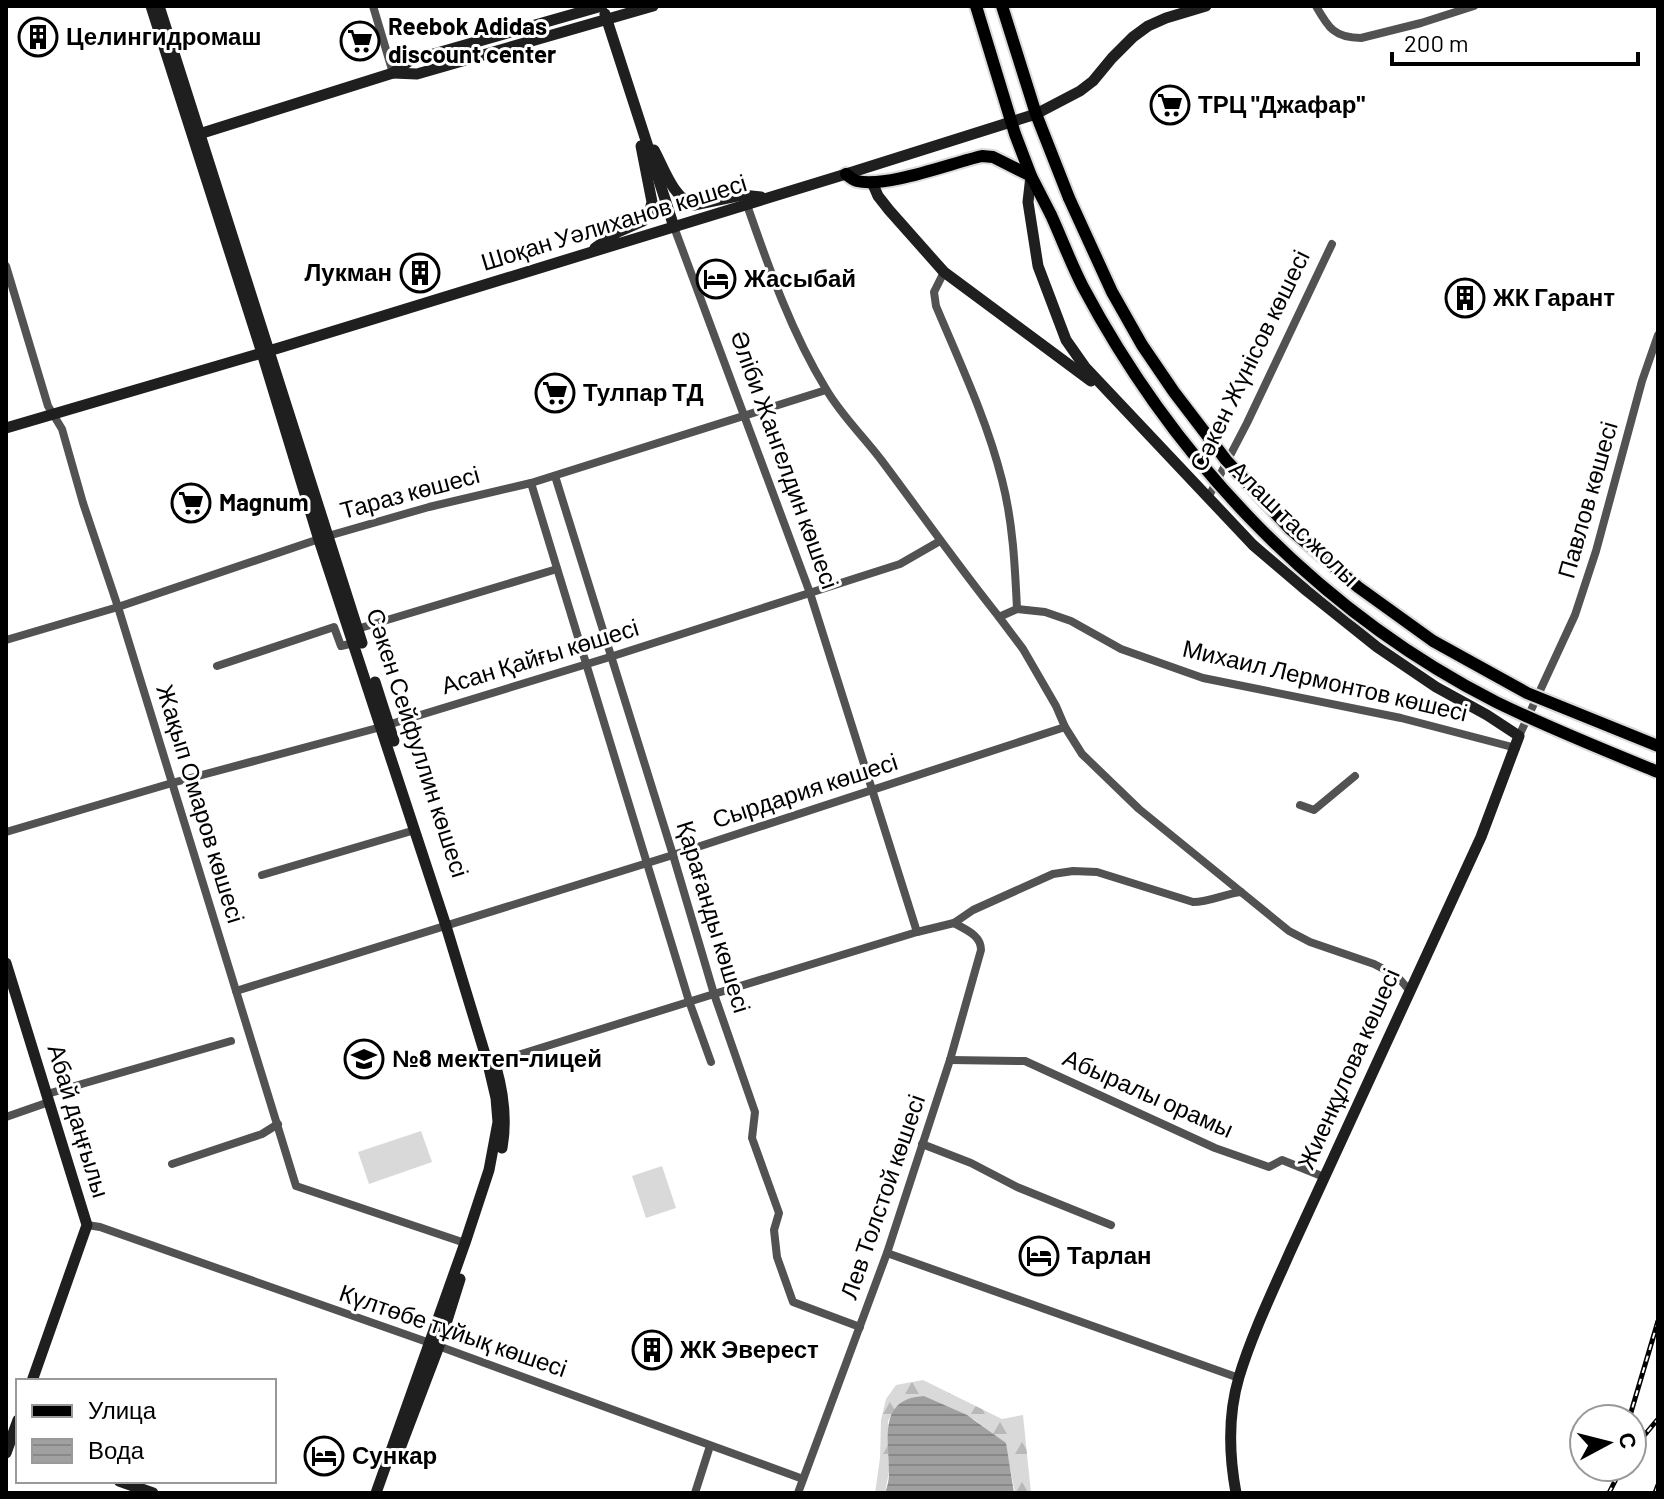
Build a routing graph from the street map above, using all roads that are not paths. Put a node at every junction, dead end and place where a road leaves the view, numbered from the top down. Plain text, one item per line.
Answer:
1 (151, 6) edge
2 (159, 6) edge
3 (373, 6) edge
4 (602, 6) edge
5 (653, 6) edge
6 (976, 6) edge
7 (1002, 6) edge
8 (1206, 6) edge
9 (1316, 6) edge
10 (1474, 6) edge
11 (607, 20) junction
12 (393, 73) junction
13 (1036, 114) junction
14 (638, 121) junction
15 (1011, 121) junction
16 (197, 135) junction
17 (846, 174) junction
18 (1031, 176) junction
19 (872, 182) junction
20 (770, 197) junction
21 (747, 205) junction
22 (674, 227) junction
23 (1332, 244) dead end
24 (585, 254) junction
25 (6, 266) edge
26 (944, 272) junction
27 (1658, 335) edge
28 (267, 353) junction
29 (826, 390) junction
30 (1111, 396) junction
31 (53, 414) junction
32 (745, 416) junction
33 (6, 428) edge
34 (555, 476) junction
35 (531, 483) junction
36 (1208, 498) junction
37 (323, 538) junction
38 (940, 541) junction
39 (557, 569) junction
40 (810, 593) junction
41 (118, 607) junction
42 (1017, 609) junction
43 (999, 617) junction
44 (357, 629) junction
45 (6, 640) edge
46 (354, 643) junction
47 (610, 657) junction
48 (585, 664) junction
49 (217, 666) dead end
50 (1548, 673) joint
51 (385, 726) junction
52 (1065, 727) junction
53 (1517, 742) junction
54 (1658, 746) edge
55 (1658, 772) edge
56 (1355, 776) dead end
57 (172, 783) junction
58 (872, 790) junction
59 (1300, 805) dead end
60 (415, 830) junction
61 (6, 832) edge
62 (673, 855) junction
63 (646, 863) junction
64 (262, 875) dead end
65 (1241, 892) junction
66 (954, 923) junction
67 (449, 925) junction
68 (917, 932) junction
69 (6, 963) edge
70 (1409, 990) junction
71 (236, 991) junction
72 (714, 994) junction
73 (689, 1001) junction
74 (231, 1041) dead end
75 (950, 1060) junction
76 (711, 1062) dead end
77 (492, 1063) junction
78 (48, 1098) junction
79 (6, 1117) edge
80 (278, 1124) junction
81 (922, 1144) junction
82 (172, 1164) dead end
83 (1324, 1177) junction
84 (87, 1225) junction
85 (1111, 1225) dead end
86 (465, 1243) junction
87 (887, 1253) junction
88 (860, 1327) junction
89 (434, 1345) junction
90 (1239, 1378) junction
91 (33, 1379) edge
92 (710, 1446) junction
93 (803, 1479) junction
94 (125, 1483) edge
95 (153, 1493) edge
96 (376, 1493) edge
97 (383, 1493) edge
98 (695, 1493) edge
99 (798, 1493) edge
100 (1236, 1493) edge

1 - 16 street, Сәкен Сейфуллин көшесі
2 - 16 street, Сәкен Сейфуллин көшесі
3 - 12 street
4 - 11 street, Әліби Жангелдин көшесі
4 - 12 street
5 - 11 street
6 - 15 main road, Алаш тас жолы
7 - 13 main road, Алаш тас жолы
8 - 13 street, Шоқан Уәлиханов көшесі
9 - 10 street
11 - 12 street
11 - 14 street, Әліби Жангелдин көшесі
12 - 16 street
13 - 15 street, Шоқан Уәлиханов көшесі
13 - 54 main road, Алаш тас жолы, bridge
14 - 20 street
14 - 22 street, Әліби Жангелдин көшесі
14 - 24 street
15 - 17 street, Шоқан Уәлиханов көшесі
15 - 18 main road, Алаш тас жолы
16 - 28 street, Сәкен Сейфуллин көшесі
17 - 19 main road
17 - 20 street, Шоқан Уәлиханов көшесі
18 - 19 main road
18 - 30 street
18 - 55 main road, Алаш тас жолы, bridge
19 - 26 street
20 - 21 street, Шоқан Уәлиханов көшесі
21 - 22 street, Шоқан Уәлиханов көшесі
21 - 29 street
22 - 24 street, Шоқан Уәлиханов көшесі
22 - 32 street, Әліби Жангелдин көшесі
23 - 36 street, Сәкен Жүнісов көшесі
24 - 28 street, Шоқан Уәлиханов көшесі
25 - 31 street, Жақып Омаров көшесі
26 - 30 street
26 - 42 street
27 - 50 street, Павлов көшесі
28 - 31 street, Шоқан Уәлиханов көшесі
28 - 37 street, Сәкен Сейфуллин көшесі
29 - 32 street, Тараз көшесі
29 - 38 street
30 - 36 street
31 - 33 street, Шоқан Уәлиханов көшесі
31 - 41 street, Жақып Омаров көшесі
32 - 34 street, Тараз көшесі
32 - 40 street, Әліби Жангелдин көшесі
34 - 35 street, Тараз көшесі
34 - 47 street, Қарағанды көшесі
35 - 37 street, Тараз көшесі
35 - 39 street, Қарағанды көшесі
36 - 53 street
37 - 41 street, Тараз көшесі
37 - 44 street, Сәкен Сейфуллин көшесі
37 - 46 street, Сәкен Сейфуллин көшесі
38 - 40 street, Асан Қайғы көшесі
38 - 43 street
39 - 44 street
39 - 48 street, Қарағанды көшесі
40 - 47 street, Асан Қайғы көшесі
40 - 58 street, Әліби Жангелдин көшесі
41 - 45 street, Тараз көшесі
41 - 57 street, Жақып Омаров көшесі
42 - 43 street
42 - 53 street, Михаил Лермонтов көшесі
43 - 52 street
44 - 51 street, Сәкен Сейфуллин көшесі
46 - 49 street
46 - 51 street, Сәкен Сейфуллин көшесі
47 - 48 street, Асан Қайғы көшесі
47 - 62 street, Қарағанды көшесі
48 - 51 street, Асан Қайғы көшесі
48 - 63 street, Қарағанды көшесі
50 - 53 street, Жиенқұлова көшесі
51 - 57 street, Асан Қайғы көшесі
51 - 60 street, Сәкен Сейфуллин көшесі
51 - 67 street, Сәкен Сейфуллин көшесі
52 - 58 street, Сырдария көшесі
52 - 65 street
53 - 70 street, Жиенқұлова көшесі
56 - 59 street
57 - 61 street, Асан Қайғы көшесі
57 - 71 street, Жақып Омаров көшесі
58 - 62 street, Сырдария көшесі
58 - 68 street, Әліби Жангелдин көшесі
60 - 64 street, Сәкен Сейфуллин көшесі
60 - 67 street, Сәкен Сейфуллин көшесі
62 - 63 street, Сырдария көшесі
62 - 72 street, Қарағанды көшесі
63 - 67 street, Сырдария көшесі
63 - 73 street, Қарағанды көшесі
65 - 66 street
65 - 70 street
66 - 68 street
66 - 75 street, Лев Толстой көшесі
67 - 71 street, Сырдария көшесі
67 - 77 street, Сәкен Сейфуллин көшесі
68 - 72 street
69 - 78 street, Абай даңғылы
70 - 83 street, Жиенқұлова көшесі
71 - 80 street, Жақып Омаров көшесі
72 - 73 street
72 - 88 street, Қарағанды көшесі
73 - 76 street, Қарағанды көшесі
73 - 77 street
74 - 78 street
75 - 81 street, Лев Толстой көшесі
75 - 83 street, Абыралы орамы
77 - 86 street, Сәкен Сейфуллин көшесі
77 - 89 street, Сәкен Сейфуллин көшесі
78 - 79 street
78 - 84 street, Абай даңғылы
80 - 82 street
80 - 86 street, Жақып Омаров көшесі
81 - 85 street
81 - 87 street, Лев Толстой көшесі
83 - 90 street, Жиенқұлова көшесі
84 - 89 street, Күлтөбе тұйық көшесі
84 - 91 street, Абай даңғылы
86 - 89 street, Сәкен Сейфуллин көшесі
87 - 88 street, Лев Толстой көшесі
87 - 90 street
88 - 93 street, Лев Толстой көшесі
89 - 92 street, Күлтөбе тұйық көшесі
89 - 96 street, Сәкен Сейфуллин көшесі
89 - 97 street, Сәкен Сейфуллин көшесі
90 - 100 street, Жиенқұлова көшесі
92 - 93 street, Күлтөбе тұйық көшесі
92 - 98 street
93 - 99 street, Лев Толстой көшесі
94 - 95 street

